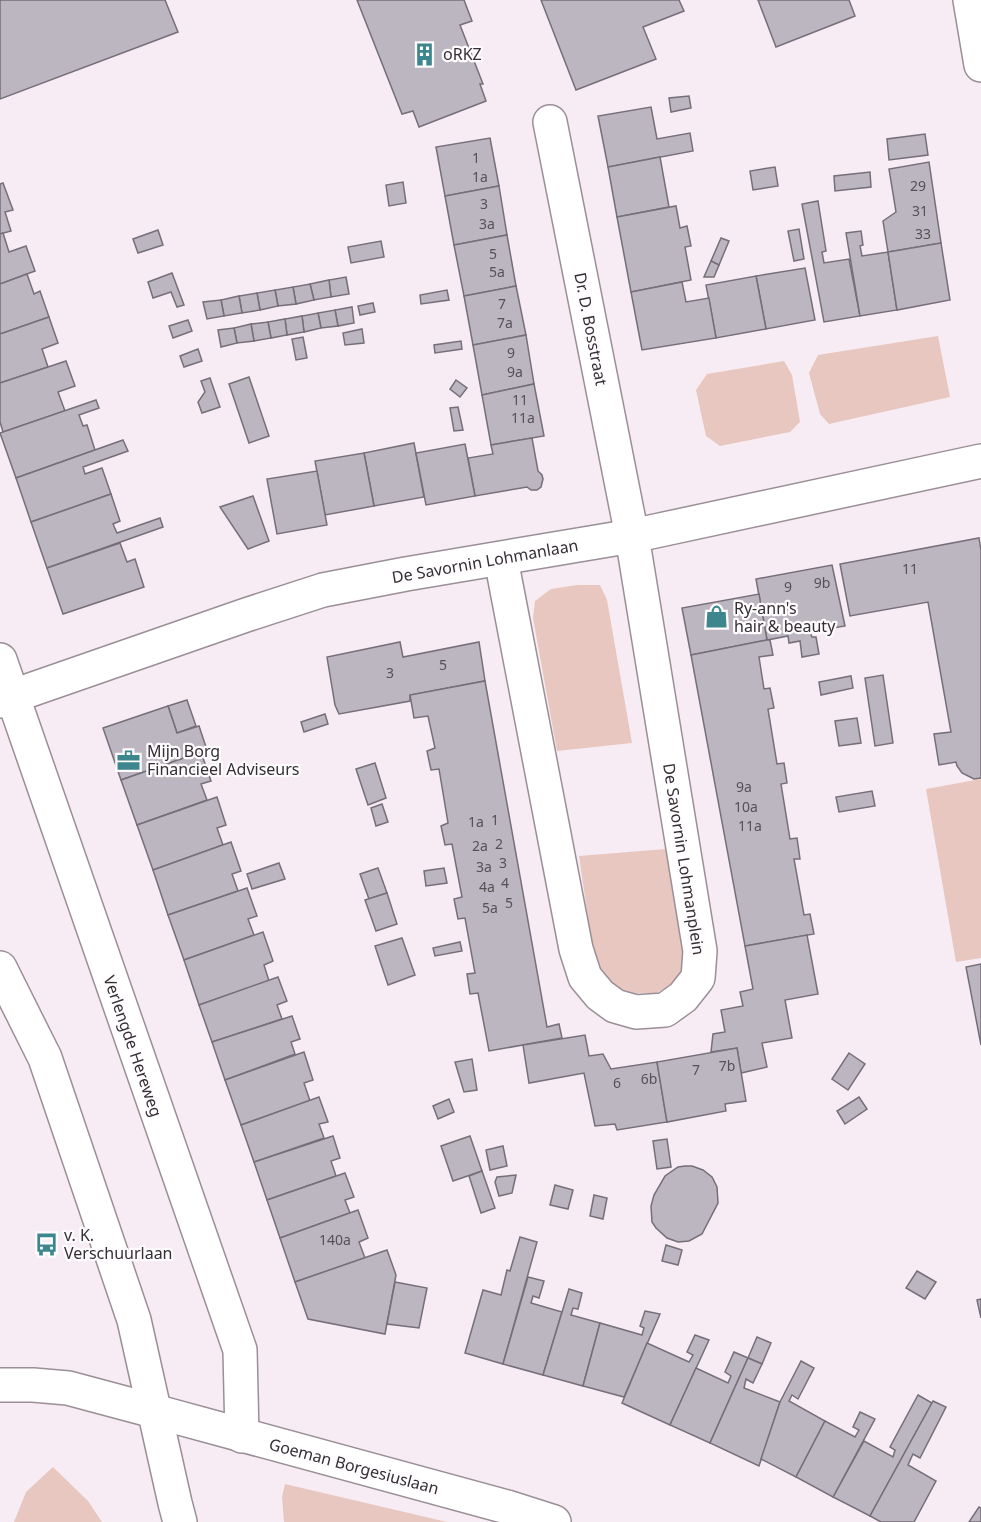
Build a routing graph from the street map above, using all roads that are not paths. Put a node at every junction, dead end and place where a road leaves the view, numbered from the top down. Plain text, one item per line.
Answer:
1 (970, 0) edge
2 (981, 65) edge
3 (550, 123) dead end
4 (981, 461) edge
5 (632, 536) junction
6 (501, 559) junction
7 (0, 660) edge
8 (6, 698) edge
9 (0, 968) edge
10 (0, 1385) edge
11 (154, 1411) junction
12 (242, 1436) junction
13 (180, 1522) edge
14 (554, 1522) edge

1 - 2 street
3 - 5 street, Dr. D. Bosstraat
4 - 5 street, De Savornin Lohmanlaan
5 - 6 street, De Savornin Lohmanlaan
5 - 6 street, De Savornin Lohmanplein
6 - 8 street, De Savornin Lohmanlaan
7 - 8 street, Verlengde Hereweg
8 - 12 street, Verlengde Hereweg
9 - 11 street
10 - 11 street, Goeman Borgesiuslaan
11 - 12 street, Goeman Borgesiuslaan
11 - 13 street
12 - 14 street, Goeman Borgesiuslaan

